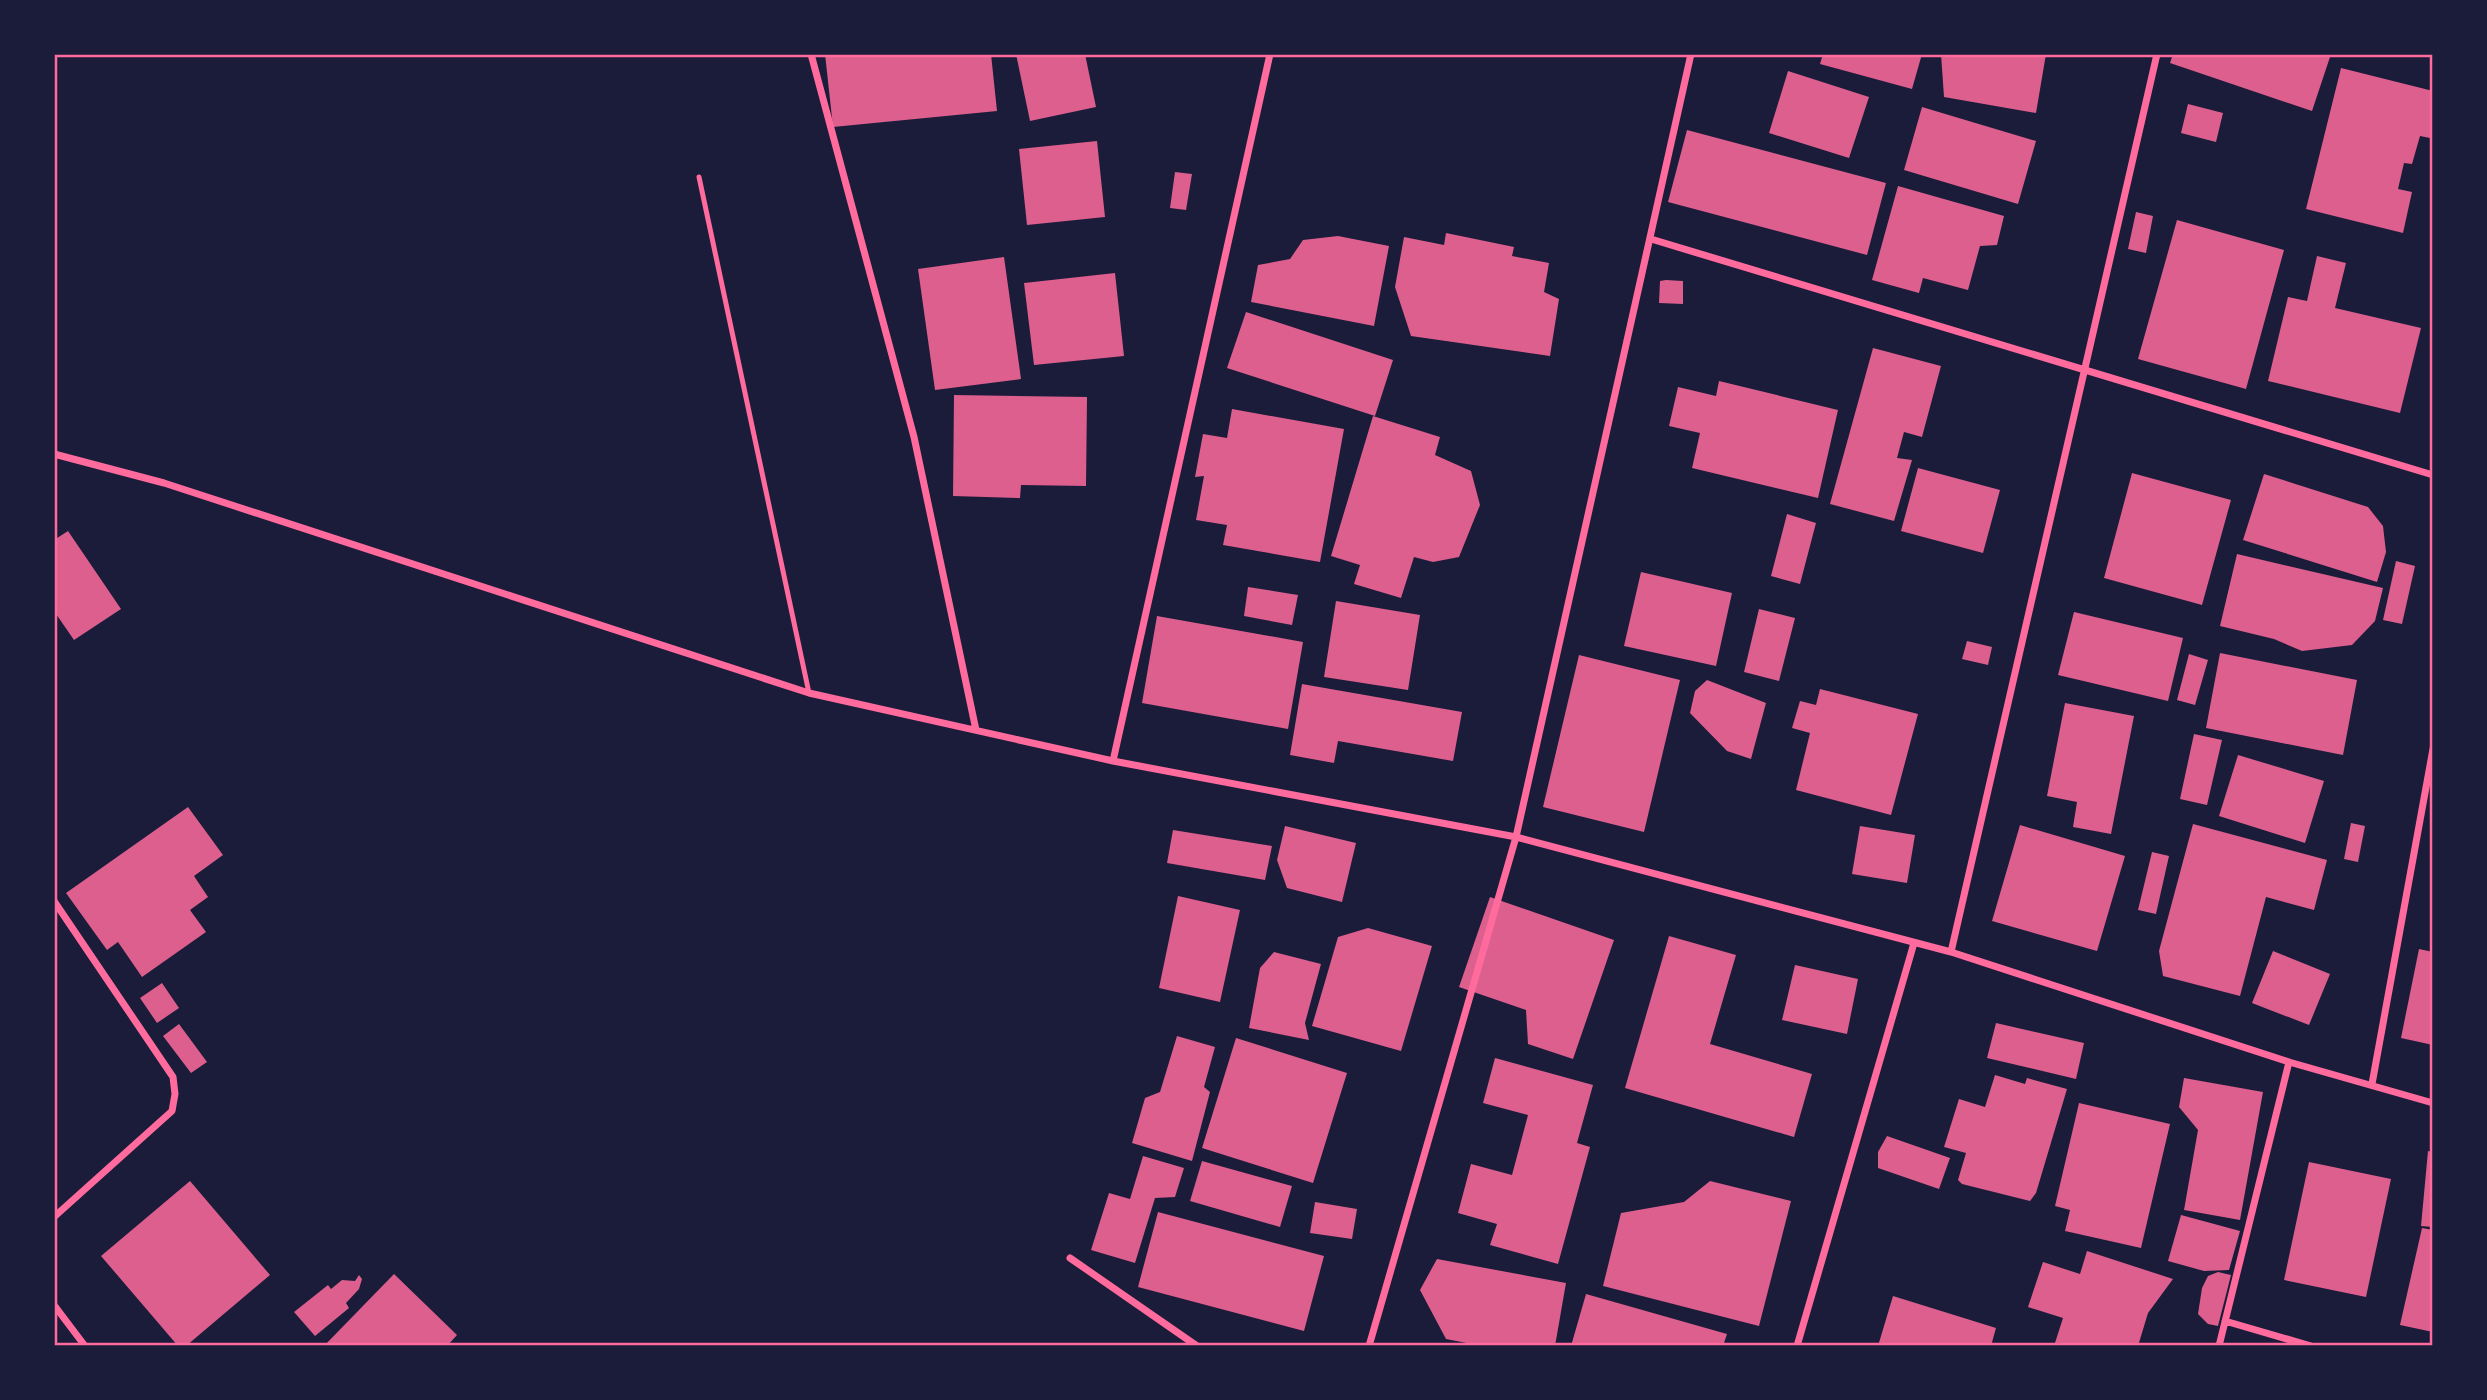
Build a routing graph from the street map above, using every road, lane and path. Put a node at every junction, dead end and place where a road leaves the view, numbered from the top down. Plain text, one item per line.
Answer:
1 (811, 54) edge
2 (1270, 54) edge
3 (1691, 54) edge
4 (2157, 54) edge
5 (699, 177) dead end
6 (1651, 239) junction
7 (2087, 368) junction
8 (54, 454) edge
9 (2433, 475) edge
10 (809, 693) junction
11 (976, 730) junction
12 (2433, 749) edge
13 (1113, 761) junction
14 (1516, 837) junction
15 (54, 901) edge
16 (1914, 943) junction
17 (1951, 952) junction
18 (2289, 1062) junction
19 (2372, 1084) junction
20 (2433, 1103) edge
21 (54, 1217) edge
22 (1070, 1258) dead end
23 (54, 1305) edge
24 (2225, 1321) junction
25 (85, 1346) edge
26 (1197, 1346) edge
27 (1369, 1346) edge
28 (1797, 1346) edge
29 (2219, 1346) edge
30 (2311, 1346) edge

1 - 11 street
2 - 13 street
3 - 6 street
4 - 7 street
5 - 10 lane
6 - 7 street
6 - 14 street
7 - 9 street
7 - 17 street
8 - 10 street
10 - 11 street
11 - 13 street
12 - 19 street
13 - 14 street
14 - 16 street
14 - 27 street
15 - 21 street
16 - 17 street
16 - 28 street
17 - 18 street
18 - 19 street
18 - 24 street
19 - 20 street
22 - 26 street
23 - 25 street
24 - 29 street
24 - 30 street

